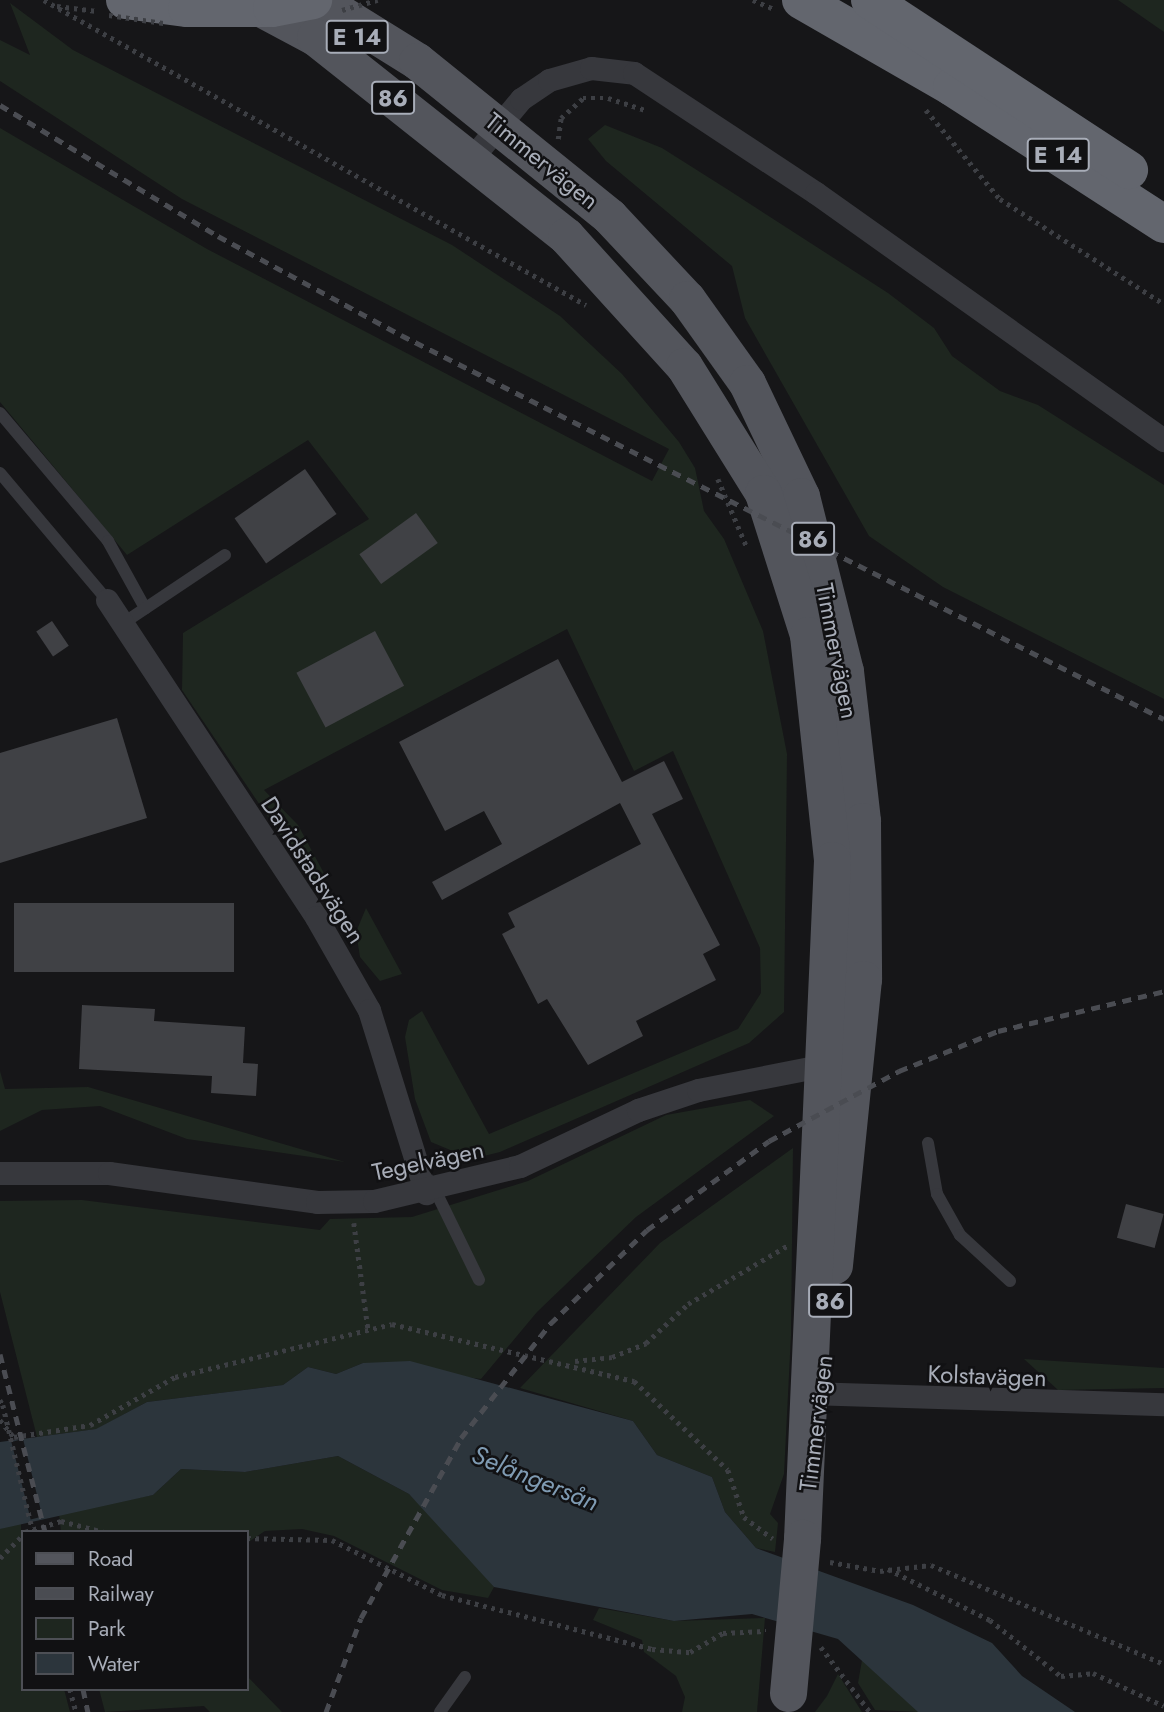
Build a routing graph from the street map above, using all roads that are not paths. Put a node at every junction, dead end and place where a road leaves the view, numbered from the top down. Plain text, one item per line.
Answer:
1 (244, 0) edge
2 (286, 0) edge
3 (313, 0) edge
4 (319, 0) edge
5 (801, 0) edge
6 (824, 0) edge
7 (870, 0) edge
8 (117, 7) edge
9 (429, 71) junction
10 (935, 94) junction
11 (499, 125) junction
12 (471, 159) junction
13 (1164, 194) edge
14 (1164, 223) edge
15 (0, 413) edge
16 (1164, 440) edge
17 (0, 472) edge
18 (225, 555) dead end
19 (107, 600) joint
20 (145, 608) junction
21 (122, 624) junction
22 (836, 1063) junction
23 (928, 1143) dead end
24 (0, 1173) edge
25 (430, 1191) junction
26 (479, 1280) dead end
27 (1010, 1282) dead end
28 (813, 1394) junction
29 (1164, 1405) edge
30 (465, 1677) dead end
31 (787, 1702) edge
32 (440, 1712) edge

1 - 12 main road, Timmervägen / 86
2 - 9 main road, Timmervägen / E 14
3 - 8 highway, E 14, bridge
4 - 9 main road, 86
5 - 10 highway, E 14
6 - 10 main road, E 14
7 - 13 highway, E 14
9 - 11 main road, Timmervägen / 86
10 - 14 highway, E 14
11 - 12 street
11 - 16 street
11 - 22 main road, Timmervägen / 86
12 - 22 main road, Timmervägen / 86
15 - 20 lane
17 - 19 lane
18 - 20 lane
19 - 21 street, Davidstadsvägen
20 - 21 lane
21 - 25 street, Davidstadsvägen
22 - 25 street, Tegelvägen
22 - 28 main road, Timmervägen / 86
22 - 28 main road, Timmervägen / 86
23 - 27 lane
24 - 25 street, Tegelvägen
25 - 26 lane
28 - 29 street, Kolstavägen
28 - 31 main road, Timmervägen / 86, bridge
30 - 32 lane

